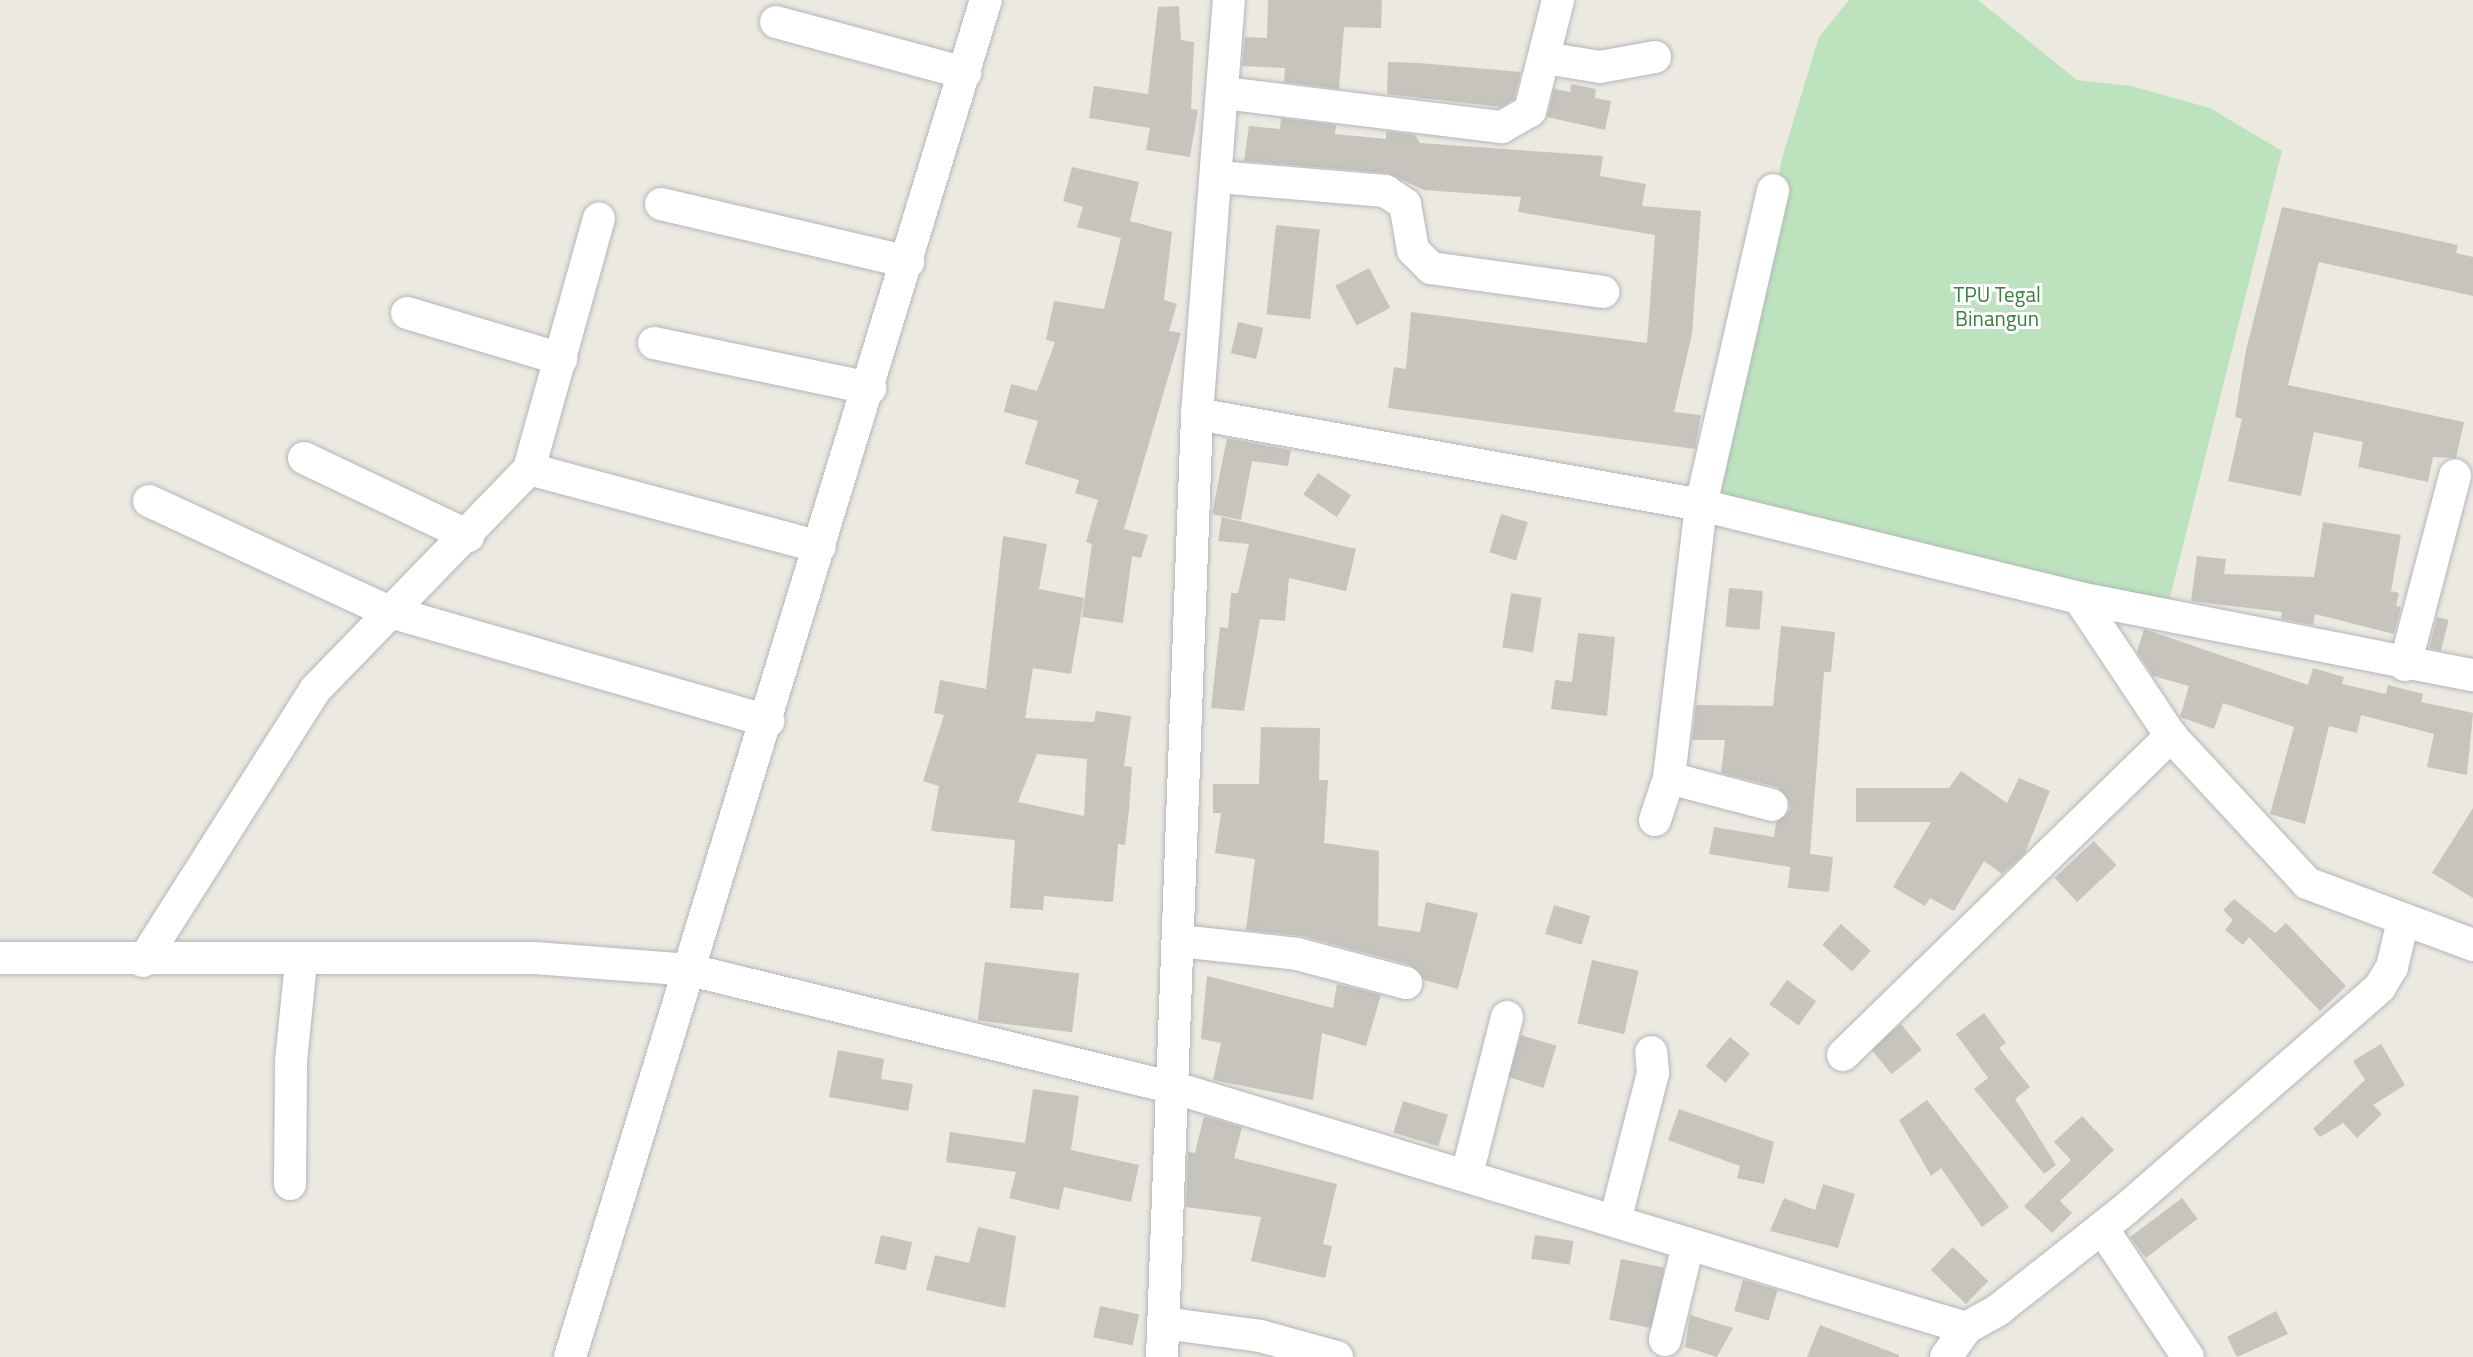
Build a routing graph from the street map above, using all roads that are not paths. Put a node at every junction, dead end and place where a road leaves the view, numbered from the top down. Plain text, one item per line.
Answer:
1 (986, 0) edge
2 (1229, 0) edge
3 (1558, 0) edge
4 (776, 22) dead end
5 (1655, 57) dead end
6 (1545, 58) junction
7 (965, 74) junction
8 (1224, 93) junction
9 (1218, 177) junction
10 (1773, 190) dead end
11 (661, 204) dead end
12 (599, 219) dead end
13 (908, 262) junction
14 (1603, 292) dead end
15 (407, 313) dead end
16 (654, 343) dead end
17 (561, 359) junction
18 (870, 388) junction
19 (1197, 414) junction
20 (304, 458) dead end
21 (529, 469) junction
22 (2455, 476) dead end
23 (149, 501) dead end
24 (1701, 505) junction
25 (468, 536) junction
26 (820, 547) junction
27 (2079, 598) junction
28 (387, 611) junction
29 (2405, 665) junction
30 (2473, 675) edge
31 (768, 721) junction
32 (2171, 736) junction
33 (1669, 778) junction
34 (1772, 805) dead end
35 (1656, 820) dead end
36 (2403, 921) junction
37 (1180, 942) junction
38 (2473, 945) edge
39 (0, 958) edge
40 (144, 961) junction
41 (302, 962) junction
42 (690, 970) junction
43 (1406, 983) dead end
44 (1507, 1017) dead end
45 (1651, 1052) dead end
46 (1843, 1055) dead end
47 (1175, 1088) junction
48 (1467, 1174) junction
49 (290, 1184) dead end
50 (1615, 1221) junction
51 (2102, 1228) junction
52 (1688, 1245) junction
53 (1163, 1323) junction
54 (1966, 1328) junction
55 (1665, 1340) dead end
56 (570, 1357) edge
57 (1162, 1357) edge
58 (1337, 1357) edge
59 (1946, 1357) edge
60 (2188, 1357) edge

1 - 7 street
2 - 8 street
3 - 6 street
4 - 7 street
5 - 6 street
6 - 8 street
7 - 13 street
8 - 9 street
9 - 14 street
9 - 19 street
10 - 24 street
11 - 13 street
12 - 17 street
13 - 18 street
15 - 17 street
16 - 18 street
17 - 21 street
18 - 26 street
19 - 24 street
19 - 37 street
20 - 25 street
21 - 25 street
21 - 26 street
22 - 29 street
23 - 28 street
24 - 27 street
24 - 33 street
25 - 28 street
26 - 31 street
27 - 29 street
27 - 32 street
28 - 31 street
28 - 40 street
29 - 30 street
31 - 42 street
32 - 36 street
32 - 46 street
33 - 34 street
33 - 35 street
36 - 38 street
36 - 51 street
37 - 43 street
37 - 47 street
39 - 40 street
40 - 41 street
41 - 42 street
41 - 49 street
42 - 47 street
42 - 56 street
44 - 48 street
45 - 50 street
47 - 48 street
47 - 53 street
48 - 50 street
50 - 52 street
51 - 54 street
51 - 60 street
52 - 54 street
52 - 55 street
53 - 57 street
53 - 58 street
54 - 59 street

